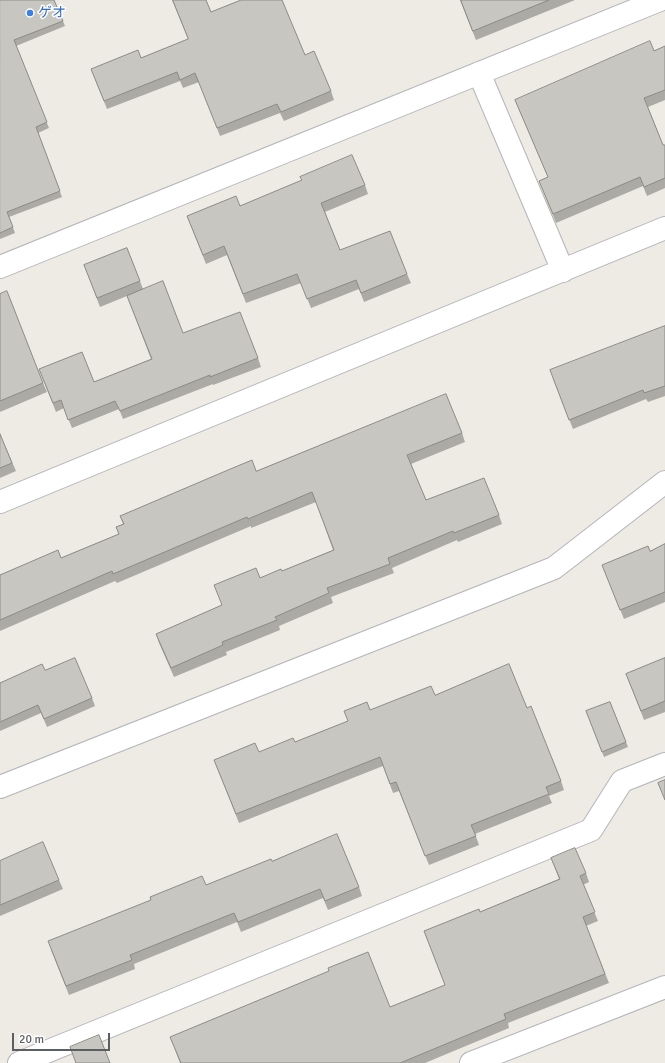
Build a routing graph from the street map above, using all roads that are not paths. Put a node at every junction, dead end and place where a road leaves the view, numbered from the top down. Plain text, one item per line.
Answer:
1 (660, 0) edge
2 (479, 73) junction
3 (665, 228) edge
4 (0, 267) edge
5 (563, 271) junction
6 (665, 482) edge
7 (0, 502) edge
8 (665, 764) edge
9 (0, 786) edge
10 (665, 987) edge
11 (20, 1063) edge
12 (471, 1063) edge

1 - 2 street
2 - 4 street
2 - 5 street
3 - 5 street
5 - 7 street
6 - 9 street
8 - 11 street
10 - 12 street

